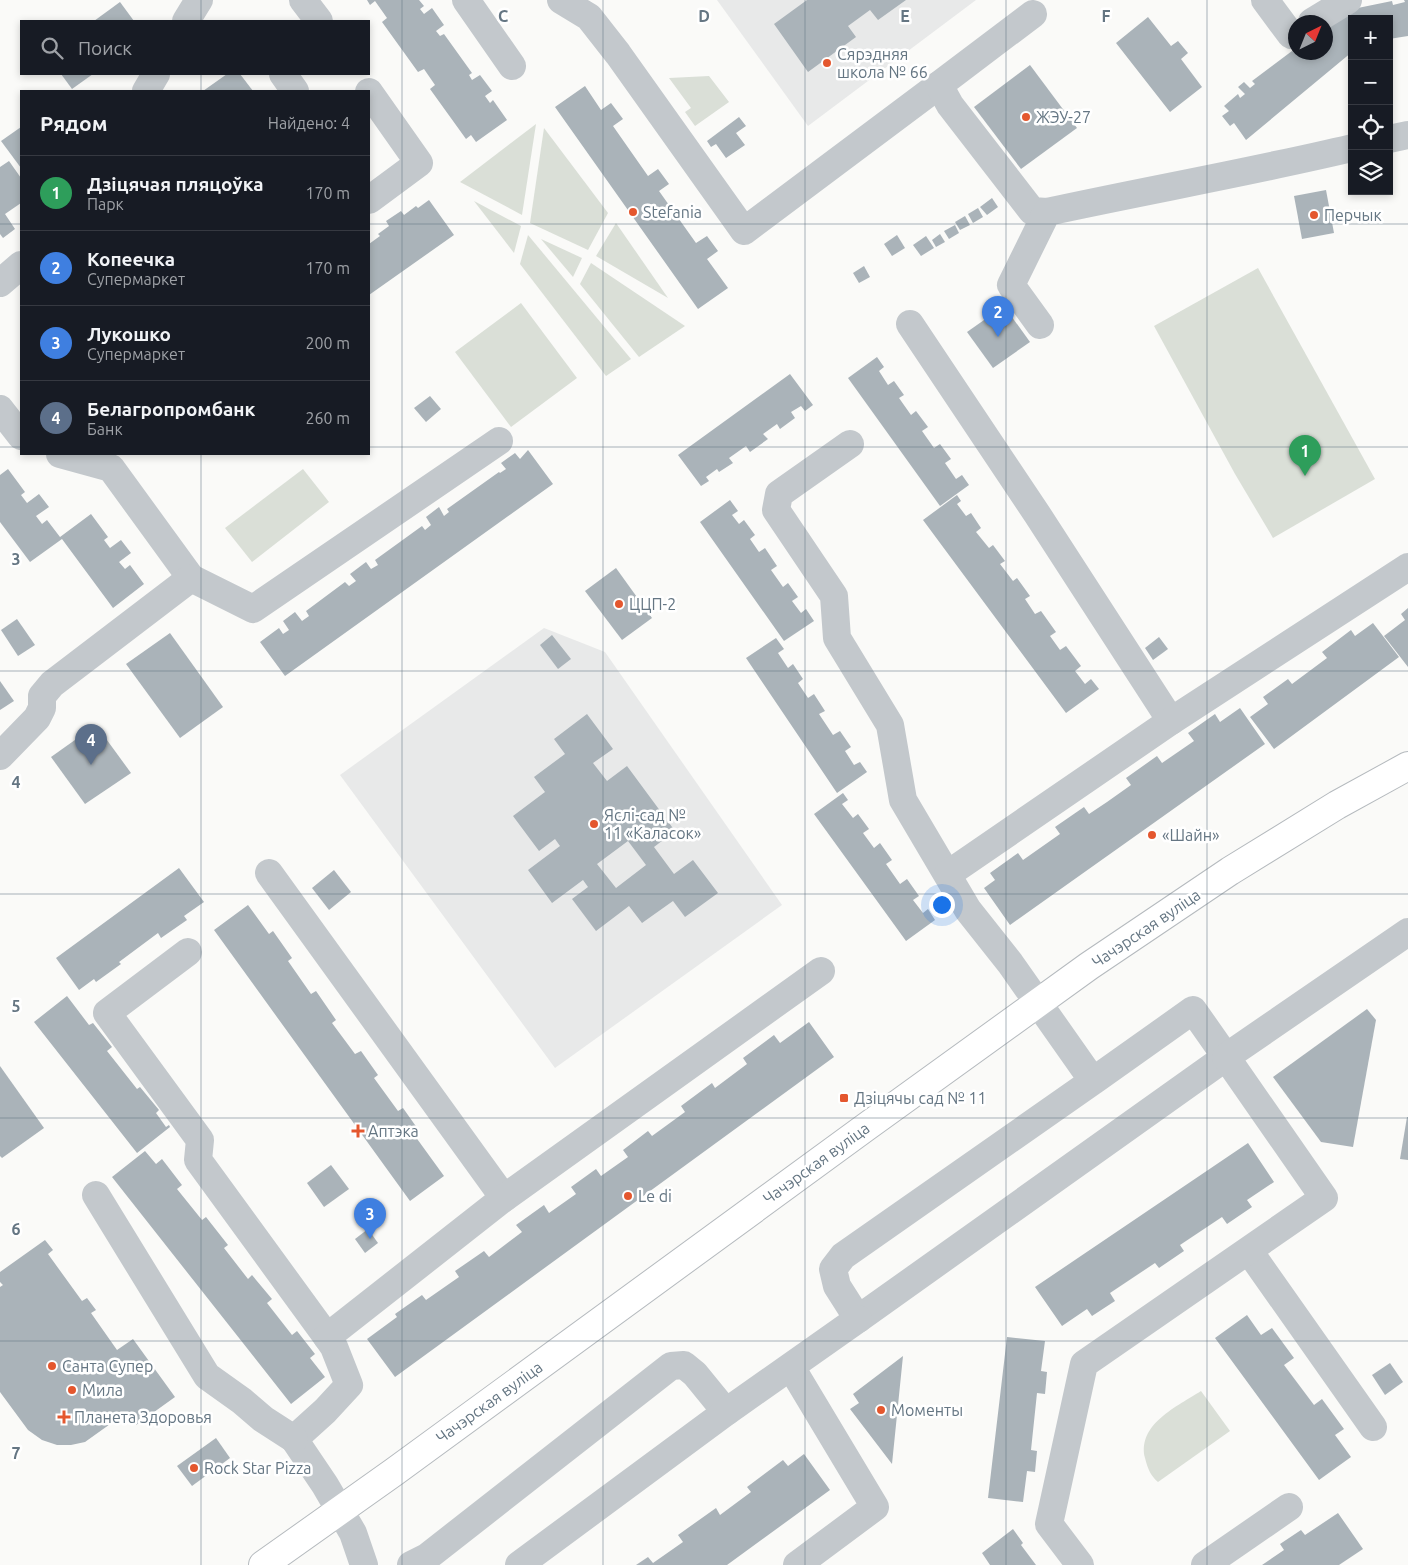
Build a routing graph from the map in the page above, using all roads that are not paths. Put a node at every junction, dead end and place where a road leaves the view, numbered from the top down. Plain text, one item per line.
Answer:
1 (199, 0) edge
2 (466, 0) edge
3 (562, 0) edge
4 (1265, 0) edge
5 (1348, 0) edge
6 (1032, 14) dead end
7 (1323, 15) edge
8 (187, 20) edge
9 (1288, 32) edge
10 (512, 66) dead end
11 (155, 75) edge
12 (285, 75) edge
13 (357, 75) edge
14 (939, 85) junction
15 (147, 90) edge
16 (295, 90) edge
17 (367, 90) edge
18 (370, 95) edge
19 (1408, 134) edge
20 (1393, 138) edge
21 (1348, 149) edge
22 (370, 199) edge
23 (1046, 212) junction
24 (20, 265) edge
25 (0, 283) edge
26 (910, 324) dead end
27 (1040, 325) dead end
28 (0, 409) edge
29 (20, 435) edge
30 (499, 441) dead end
31 (850, 444) dead end
32 (64, 455) edge
33 (1408, 567) edge
34 (191, 578) junction
35 (1171, 721) junction
36 (0, 756) edge
37 (1408, 766) edge
38 (269, 873) dead end
39 (948, 874) junction
40 (1408, 932) edge
41 (188, 952) dead end
42 (821, 971) dead end
43 (1037, 1004) junction
44 (1226, 1056) junction
45 (1093, 1081) junction
46 (96, 1195) dead end
47 (504, 1198) junction
48 (1249, 1251) junction
49 (858, 1318) junction
50 (327, 1337) junction
51 (791, 1367) junction
52 (726, 1412) junction
53 (1373, 1427) dead end
54 (294, 1439) junction
55 (1289, 1506) dead end
56 (340, 1511) junction
57 (804, 1563) edge
58 (263, 1565) edge
59 (364, 1565) edge
60 (410, 1565) edge
61 (519, 1565) edge
62 (1080, 1565) edge
63 (1205, 1565) edge

1 - 8 lane
2 - 10 lane
3 - 14 lane
4 - 9 lane
5 - 7 lane
6 - 14 lane
11 - 15 lane
12 - 16 lane
13 - 17 lane
14 - 23 lane
18 - 22 lane
19 - 20 lane
21 - 23 lane
23 - 27 lane
24 - 25 lane
26 - 35 lane
28 - 29 lane
30 - 34 lane
31 - 39 lane
32 - 34 lane
33 - 35 lane
34 - 36 lane
35 - 39 lane
37 - 43 main road, Чачэрская вуліца
38 - 47 lane
39 - 43 lane
40 - 44 lane
41 - 50 lane
42 - 47 lane
43 - 45 lane
43 - 56 main road, Чачэрская вуліца
44 - 45 lane
44 - 48 lane
44 - 49 lane
45 - 49 lane
46 - 54 lane
47 - 50 lane
48 - 53 lane
48 - 62 lane
49 - 51 lane
50 - 54 lane
51 - 52 lane
51 - 57 lane
52 - 60 lane
52 - 61 lane
54 - 56 lane
55 - 63 lane
56 - 58 main road, Чачэрская вуліца
56 - 59 lane

